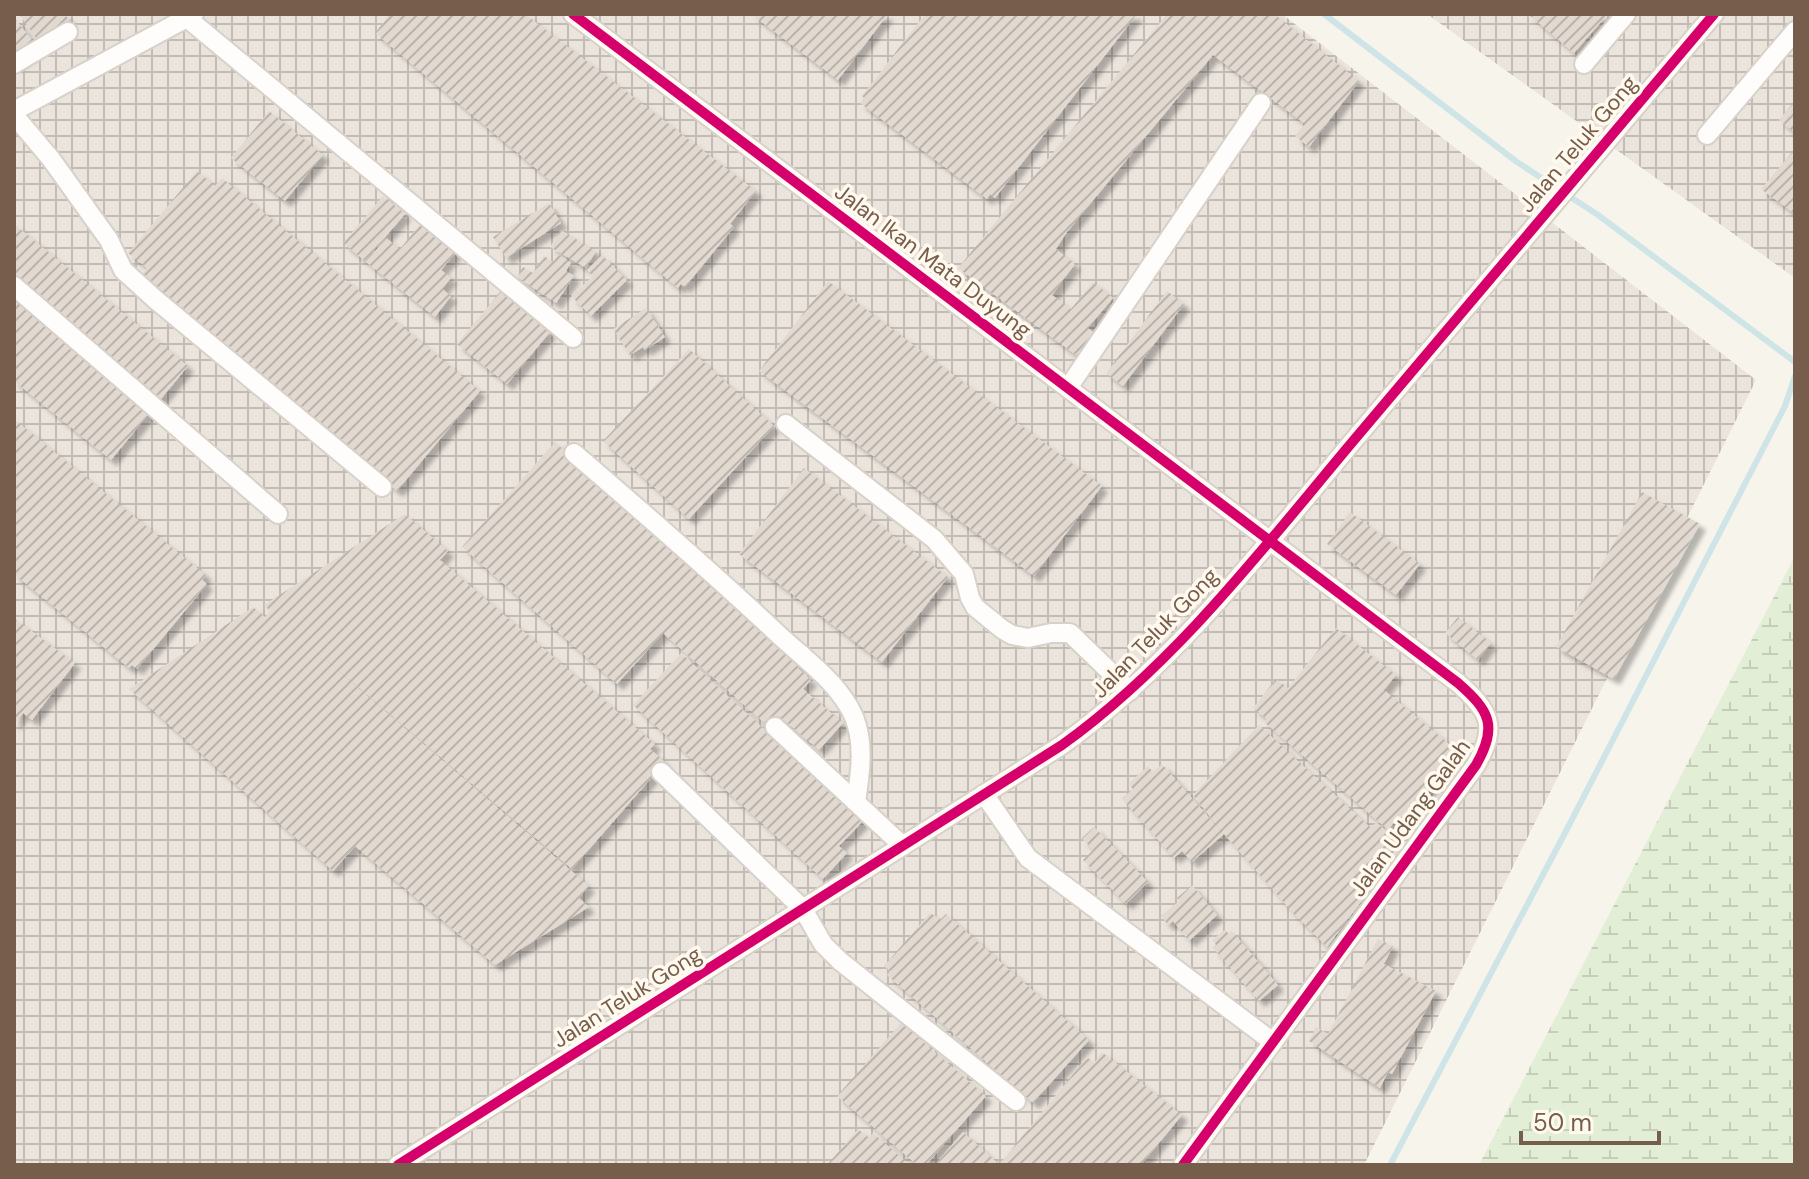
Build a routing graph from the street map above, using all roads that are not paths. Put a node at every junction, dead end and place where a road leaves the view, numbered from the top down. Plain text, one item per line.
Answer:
1 (573, 14) edge
2 (1626, 14) edge
3 (1714, 14) edge
4 (190, 16) edge
5 (1795, 31) edge
6 (68, 32) dead end
7 (14, 64) edge
8 (1584, 64) dead end
9 (1261, 103) dead end
10 (14, 113) edge
11 (1707, 135) dead end
12 (14, 286) edge
13 (573, 338) dead end
14 (1068, 388) junction
15 (786, 424) dead end
16 (574, 453) dead end
17 (382, 487) dead end
18 (278, 514) dead end
19 (1270, 540) junction
20 (1130, 691) junction
21 (775, 727) dead end
22 (661, 772) dead end
23 (984, 794) junction
24 (856, 802) junction
25 (903, 846) junction
26 (803, 909) junction
27 (1273, 1042) junction
28 (1016, 1101) dead end
29 (398, 1165) edge
30 (1183, 1165) edge

1 - 14 street, Jalan Ikan Mata Duyung
2 - 8 street
3 - 19 street, Jalan Teluk Gong
4 - 10 street
4 - 13 street
5 - 11 street
6 - 7 street
9 - 14 street
10 - 17 street
12 - 18 street
14 - 19 street, Jalan Ikan Mata Duyung
15 - 20 street
16 - 24 street
19 - 20 street, Jalan Teluk Gong
19 - 27 street, Jalan Udang Galah
20 - 23 street, Jalan Teluk Gong
21 - 24 street
22 - 26 street
23 - 25 street, Jalan Teluk Gong
23 - 27 street
24 - 25 street
25 - 26 street, Jalan Teluk Gong
26 - 28 street
26 - 29 street, Jalan Teluk Gong
27 - 30 street, Jalan Udang Galah

